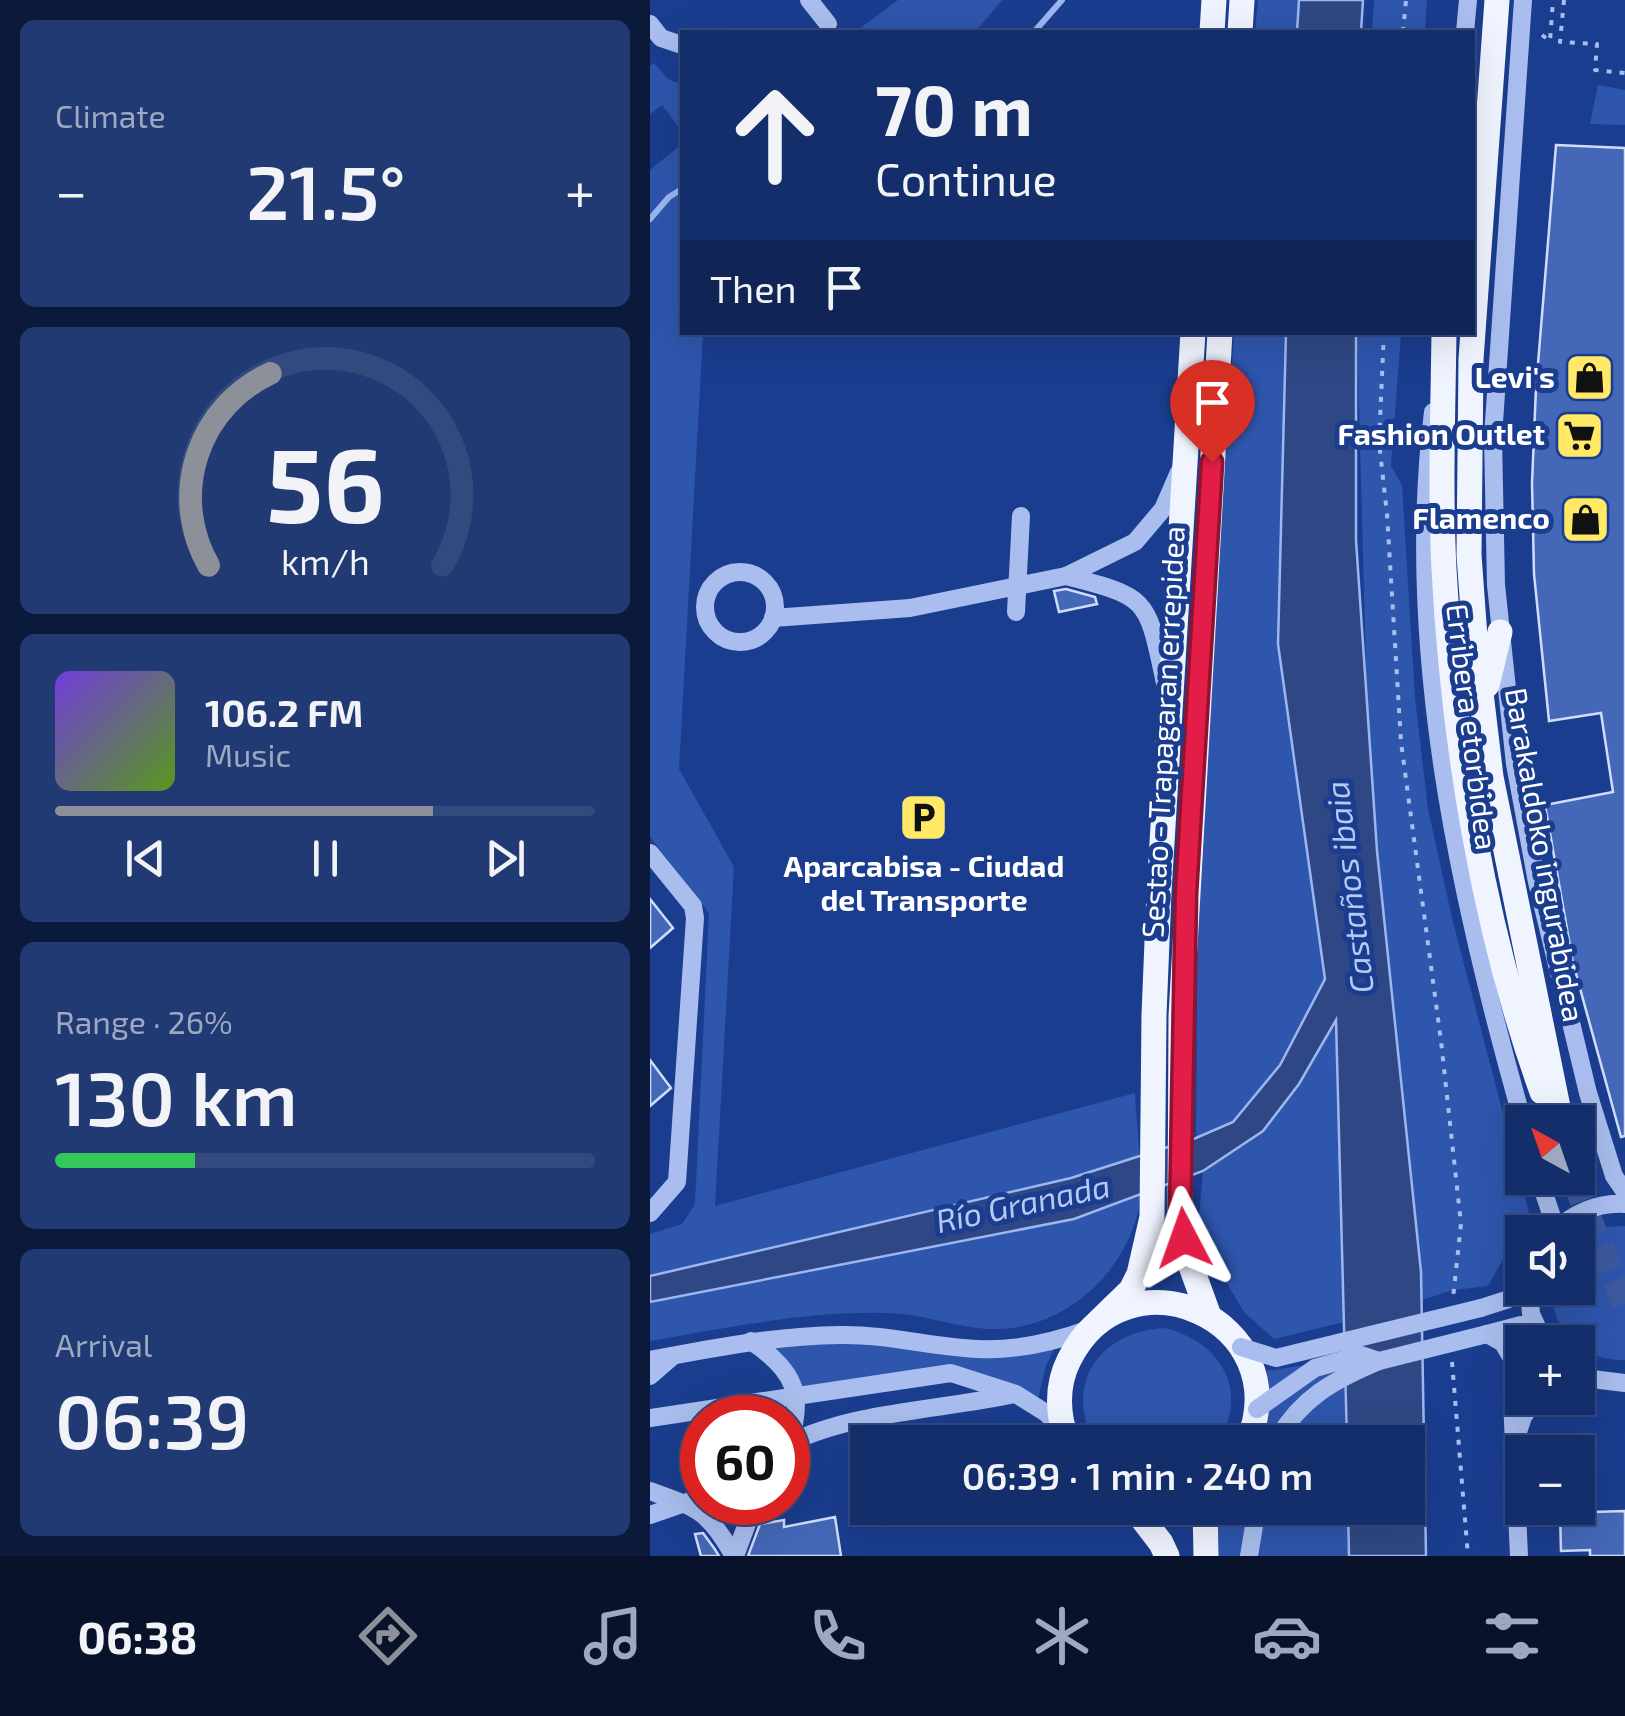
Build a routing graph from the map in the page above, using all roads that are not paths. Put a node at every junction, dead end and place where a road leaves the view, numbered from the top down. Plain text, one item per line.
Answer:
1 (809, 0) edge
2 (1214, 0) edge
3 (1242, 0) edge
4 (1468, 0) edge
5 (1497, 0) edge
6 (1523, 0) edge
7 (650, 24) edge
8 (828, 24) dead end
9 (1212, 30) edge
10 (1240, 30) edge
11 (1465, 30) edge
12 (680, 45) edge
13 (1475, 304) edge
14 (1193, 335) edge
15 (1220, 335) edge
16 (1443, 335) edge
17 (1443, 335) edge
18 (1473, 335) edge
19 (1184, 458) junction
20 (1021, 516) dead end
21 (1066, 576) junction
22 (1017, 585) junction
23 (1016, 612) dead end
24 (773, 618) junction
25 (1500, 632) junction
26 (1170, 704) junction
27 (1482, 704) junction
28 (654, 860) edge
29 (1518, 1105) edge
30 (1550, 1105) edge
31 (1554, 1105) edge
32 (1625, 1192) edge
33 (1625, 1204) edge
34 (650, 1213) edge
35 (1576, 1215) edge
36 (1505, 1300) edge
37 (1209, 1316) junction
38 (1094, 1326) junction
39 (1505, 1329) edge
40 (1487, 1334) junction
41 (751, 1340) junction
42 (1241, 1346) junction
43 (674, 1355) junction
44 (650, 1360) edge
45 (1379, 1361) junction
46 (650, 1376) edge
47 (1595, 1378) edge
48 (1625, 1383) edge
49 (1016, 1394) junction
50 (796, 1395) joint
51 (1257, 1409) junction
52 (680, 1413) edge
53 (650, 1418) edge
54 (1056, 1425) edge
55 (1063, 1425) edge
56 (1253, 1425) edge
57 (1285, 1425) edge
58 (810, 1433) edge
59 (1515, 1435) edge
60 (650, 1491) edge
61 (680, 1497) edge
62 (680, 1505) edge
63 (650, 1514) edge
64 (714, 1525) edge
65 (746, 1525) edge
66 (1147, 1525) edge
67 (1205, 1525) edge
68 (1254, 1525) edge
69 (1519, 1525) edge
70 (734, 1556) edge
71 (1166, 1556) edge
72 (1206, 1556) edge
73 (1248, 1556) edge
74 (1520, 1556) edge

1 - 8 street
2 - 9 main road
3 - 10 main road
4 - 11 street
5 - 13 main road, Barakaldoko ingurabidea
6 - 25 street, Erribera etorbidea
7 - 12 street
14 - 19 main road, Sestao - Trapagaran errepidea
15 - 37 main road, Sestao - Trapagaran errepidea
16 - 29 street, Erribera etorbidea
17 - 30 main road, Barakaldoko ingurabidea
18 - 27 main road, Barakaldoko ingurabidea
19 - 21 street
19 - 26 main road, Sestao - Trapagaran errepidea
20 - 22 street
21 - 22 street
21 - 26 street
22 - 23 street
22 - 24 street
24 - 24 street
25 - 27 main road
25 - 32 street, Erribera etorbidea
26 - 38 main road, Sestao - Trapagaran errepidea
27 - 31 main road, Barakaldoko ingurabidea
28 - 34 street
33 - 35 street
36 - 42 street, bridge
37 - 38 main road
37 - 42 main road
38 - 41 street
38 - 55 main road, Sestao - Trapagaran errepidea
39 - 40 street
40 - 45 street, bridge
40 - 59 street
41 - 43 street
41 - 50 street
42 - 51 main road
43 - 44 street
43 - 46 street
45 - 51 street, bridge
45 - 57 street
47 - 48 street
49 - 50 street
49 - 54 street
49 - 58 street
51 - 56 main road
52 - 53 street
60 - 61 street
62 - 63 street
64 - 70 street
65 - 70 street
66 - 71 main road
67 - 72 main road
68 - 73 street
69 - 74 street

